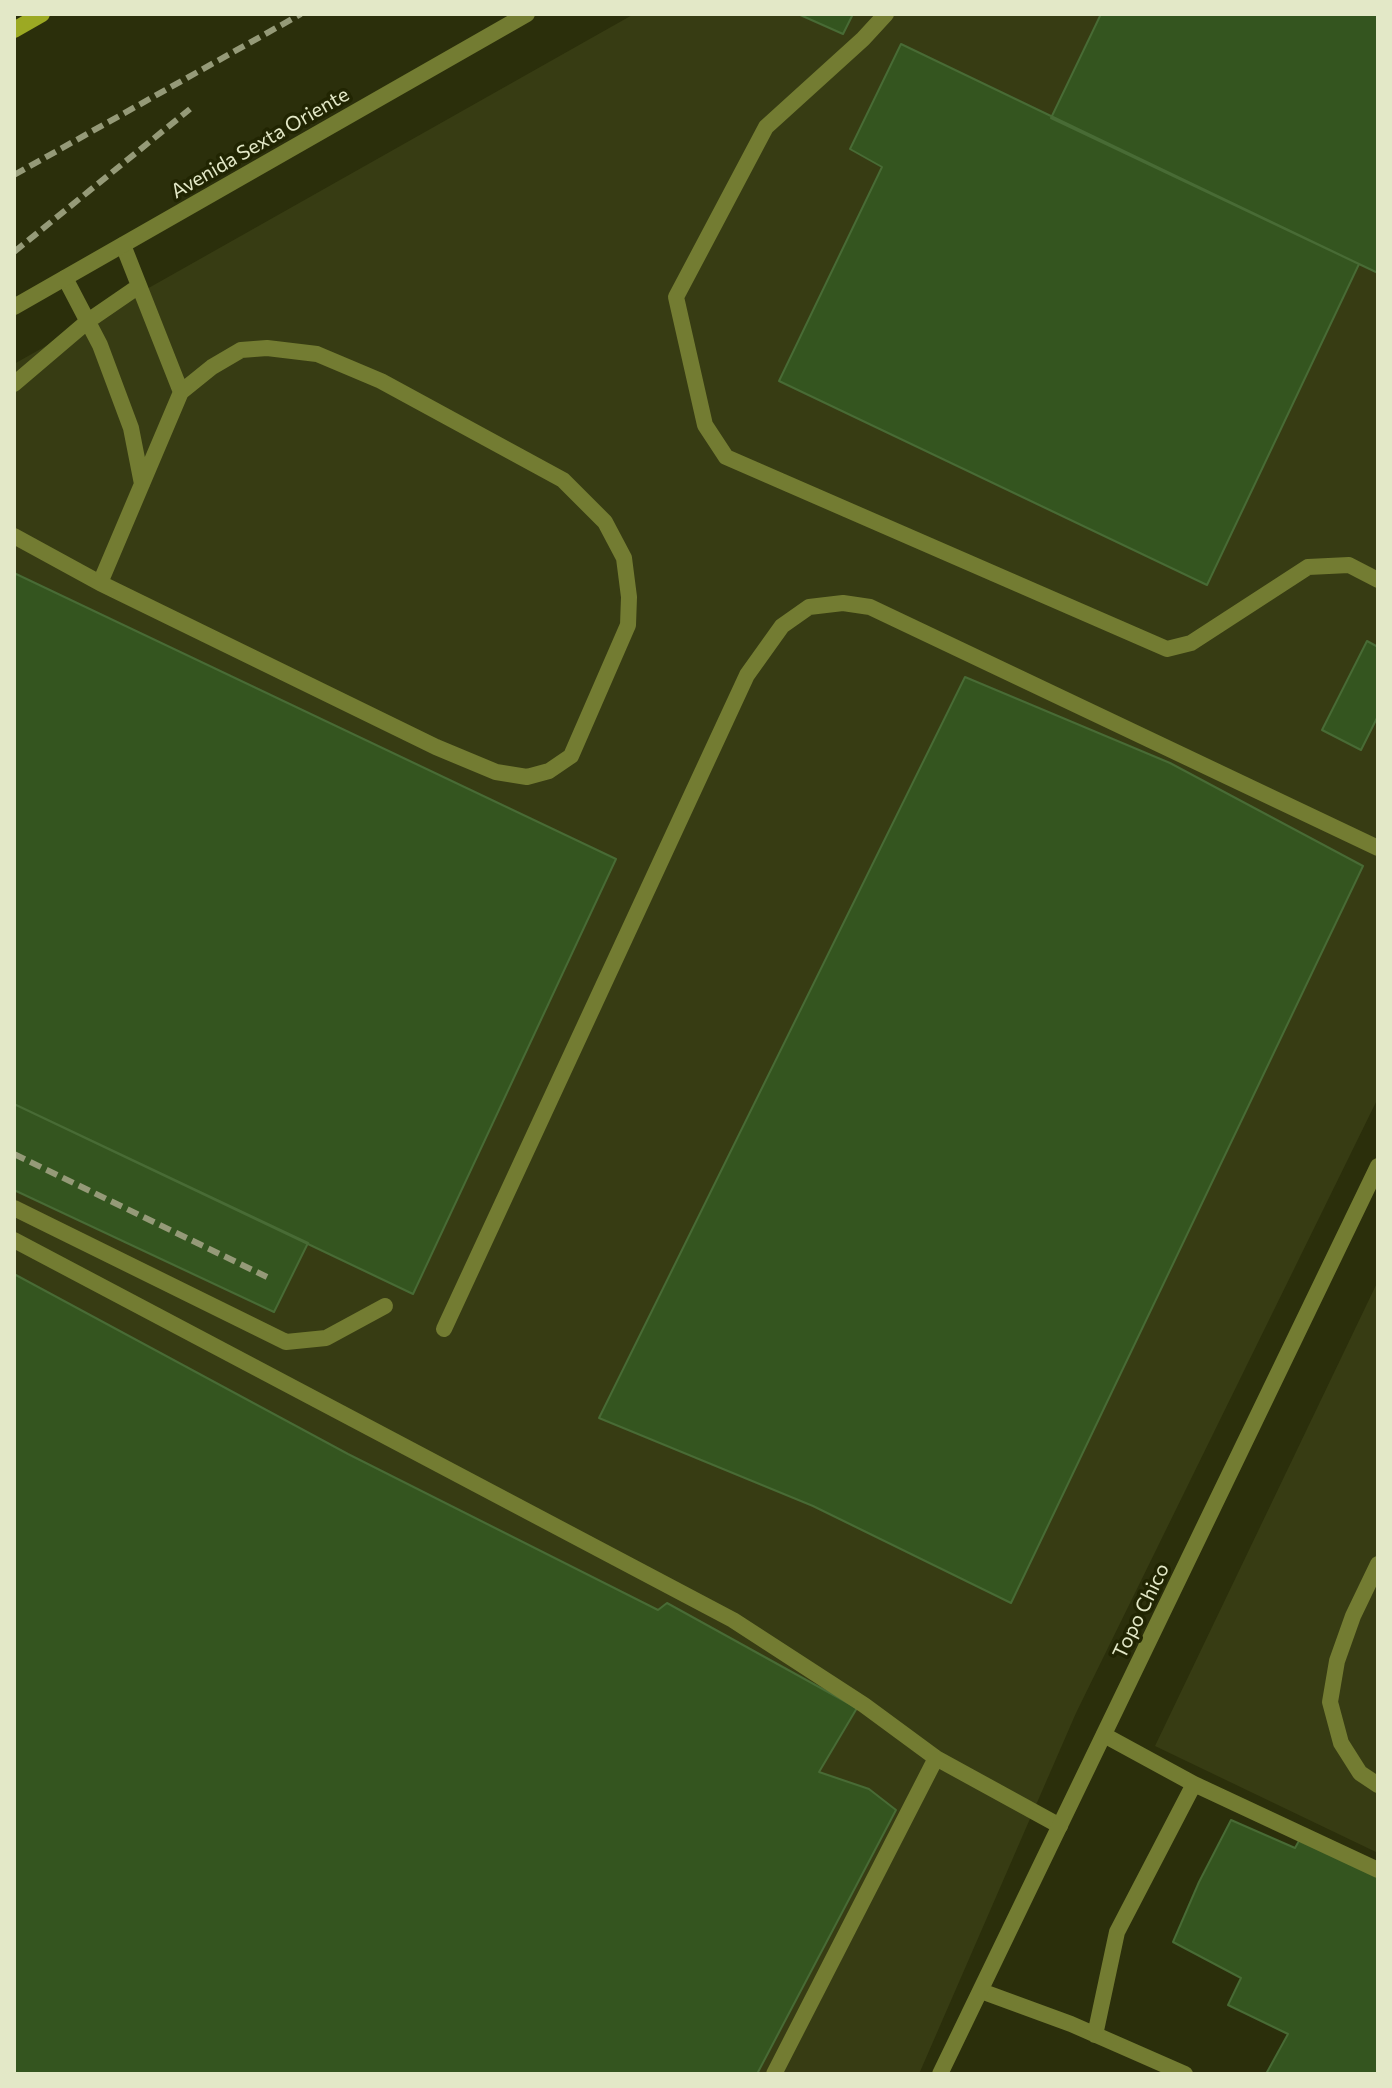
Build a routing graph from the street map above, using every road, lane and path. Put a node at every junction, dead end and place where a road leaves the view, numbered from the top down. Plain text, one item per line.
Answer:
1 (42, 14) edge
2 (527, 14) edge
3 (886, 14) edge
4 (14, 30) edge
5 (123, 245) junction
6 (65, 278) junction
7 (139, 286) junction
8 (14, 307) edge
9 (88, 321) junction
10 (14, 384) edge
11 (181, 392) junction
12 (142, 484) junction
13 (14, 536) edge
14 (1378, 580) edge
15 (100, 583) junction
16 (1378, 848) edge
17 (1378, 1166) edge
18 (14, 1208) edge
19 (14, 1240) edge
20 (385, 1306) dead end
21 (444, 1329) dead end
22 (1378, 1564) edge
23 (1104, 1735) junction
24 (936, 1758) junction
25 (1194, 1784) junction
26 (1378, 1785) edge
27 (1060, 1826) junction
28 (1378, 1870) edge
29 (981, 1991) junction
30 (1095, 2035) junction
31 (774, 2074) edge
32 (940, 2074) edge
33 (1185, 2074) edge

1 - 4 street
2 - 5 street, Avenida Sexta Oriente
3 - 14 street
5 - 6 street, Avenida Sexta Oriente
5 - 7 street
6 - 8 street, Avenida Sexta Oriente
6 - 9 street
7 - 9 street
7 - 11 street
9 - 10 street
9 - 12 street
11 - 12 street
11 - 15 street
12 - 15 street
13 - 15 street
16 - 21 street
17 - 23 street, Topo Chico
18 - 20 street
19 - 24 street
22 - 26 street
23 - 25 street
23 - 27 street, Topo Chico
24 - 27 street
24 - 31 street
25 - 28 street
25 - 30 street
27 - 29 street, Topo Chico
29 - 30 street
29 - 32 street, Topo Chico
30 - 33 street

